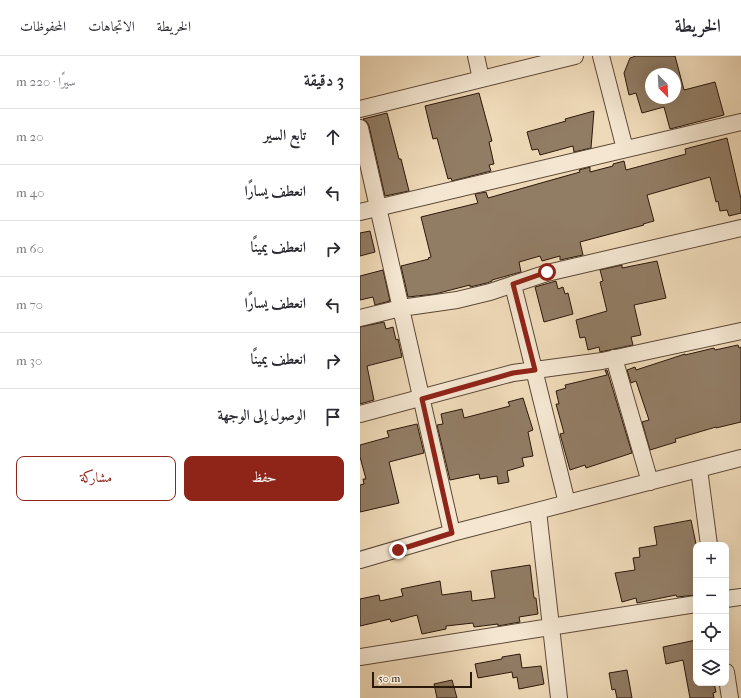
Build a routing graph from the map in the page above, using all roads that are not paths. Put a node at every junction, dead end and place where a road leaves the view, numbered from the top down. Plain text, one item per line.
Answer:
1 (476, 56) edge
2 (575, 56) edge
3 (601, 56) edge
4 (481, 79) junction
5 (360, 109) edge
6 (741, 122) edge
7 (360, 128) edge
8 (625, 150) junction
9 (378, 208) junction
10 (360, 212) edge
11 (741, 228) edge
12 (513, 284) junction
13 (402, 308) junction
14 (360, 318) edge
15 (741, 330) edge
16 (614, 358) junction
17 (535, 370) junction
18 (422, 399) junction
19 (360, 414) edge
20 (741, 458) edge
21 (699, 468) junction
22 (650, 482) junction
23 (567, 503) junction
24 (538, 511) junction
25 (452, 533) junction
26 (709, 542) edge
27 (360, 560) edge
28 (741, 597) edge
29 (729, 599) edge
30 (693, 604) edge
31 (550, 628) junction
32 (360, 657) edge
33 (728, 686) edge
34 (559, 698) edge
35 (730, 698) edge

1 - 4 street
2 - 4 street
3 - 8 street
4 - 5 street
6 - 8 street
7 - 9 street
8 - 9 street
9 - 10 street
9 - 13 street
11 - 12 street
12 - 13 street
12 - 17 street
13 - 14 street
13 - 18 street
15 - 16 street
16 - 17 street
16 - 22 street
17 - 18 street
17 - 23 street
18 - 19 street
18 - 25 street
20 - 21 street
21 - 22 street
21 - 26 street
22 - 23 street
23 - 24 street
24 - 25 street
24 - 31 street
25 - 27 street
28 - 29 street
30 - 31 street
31 - 32 street
31 - 34 street
33 - 35 street

